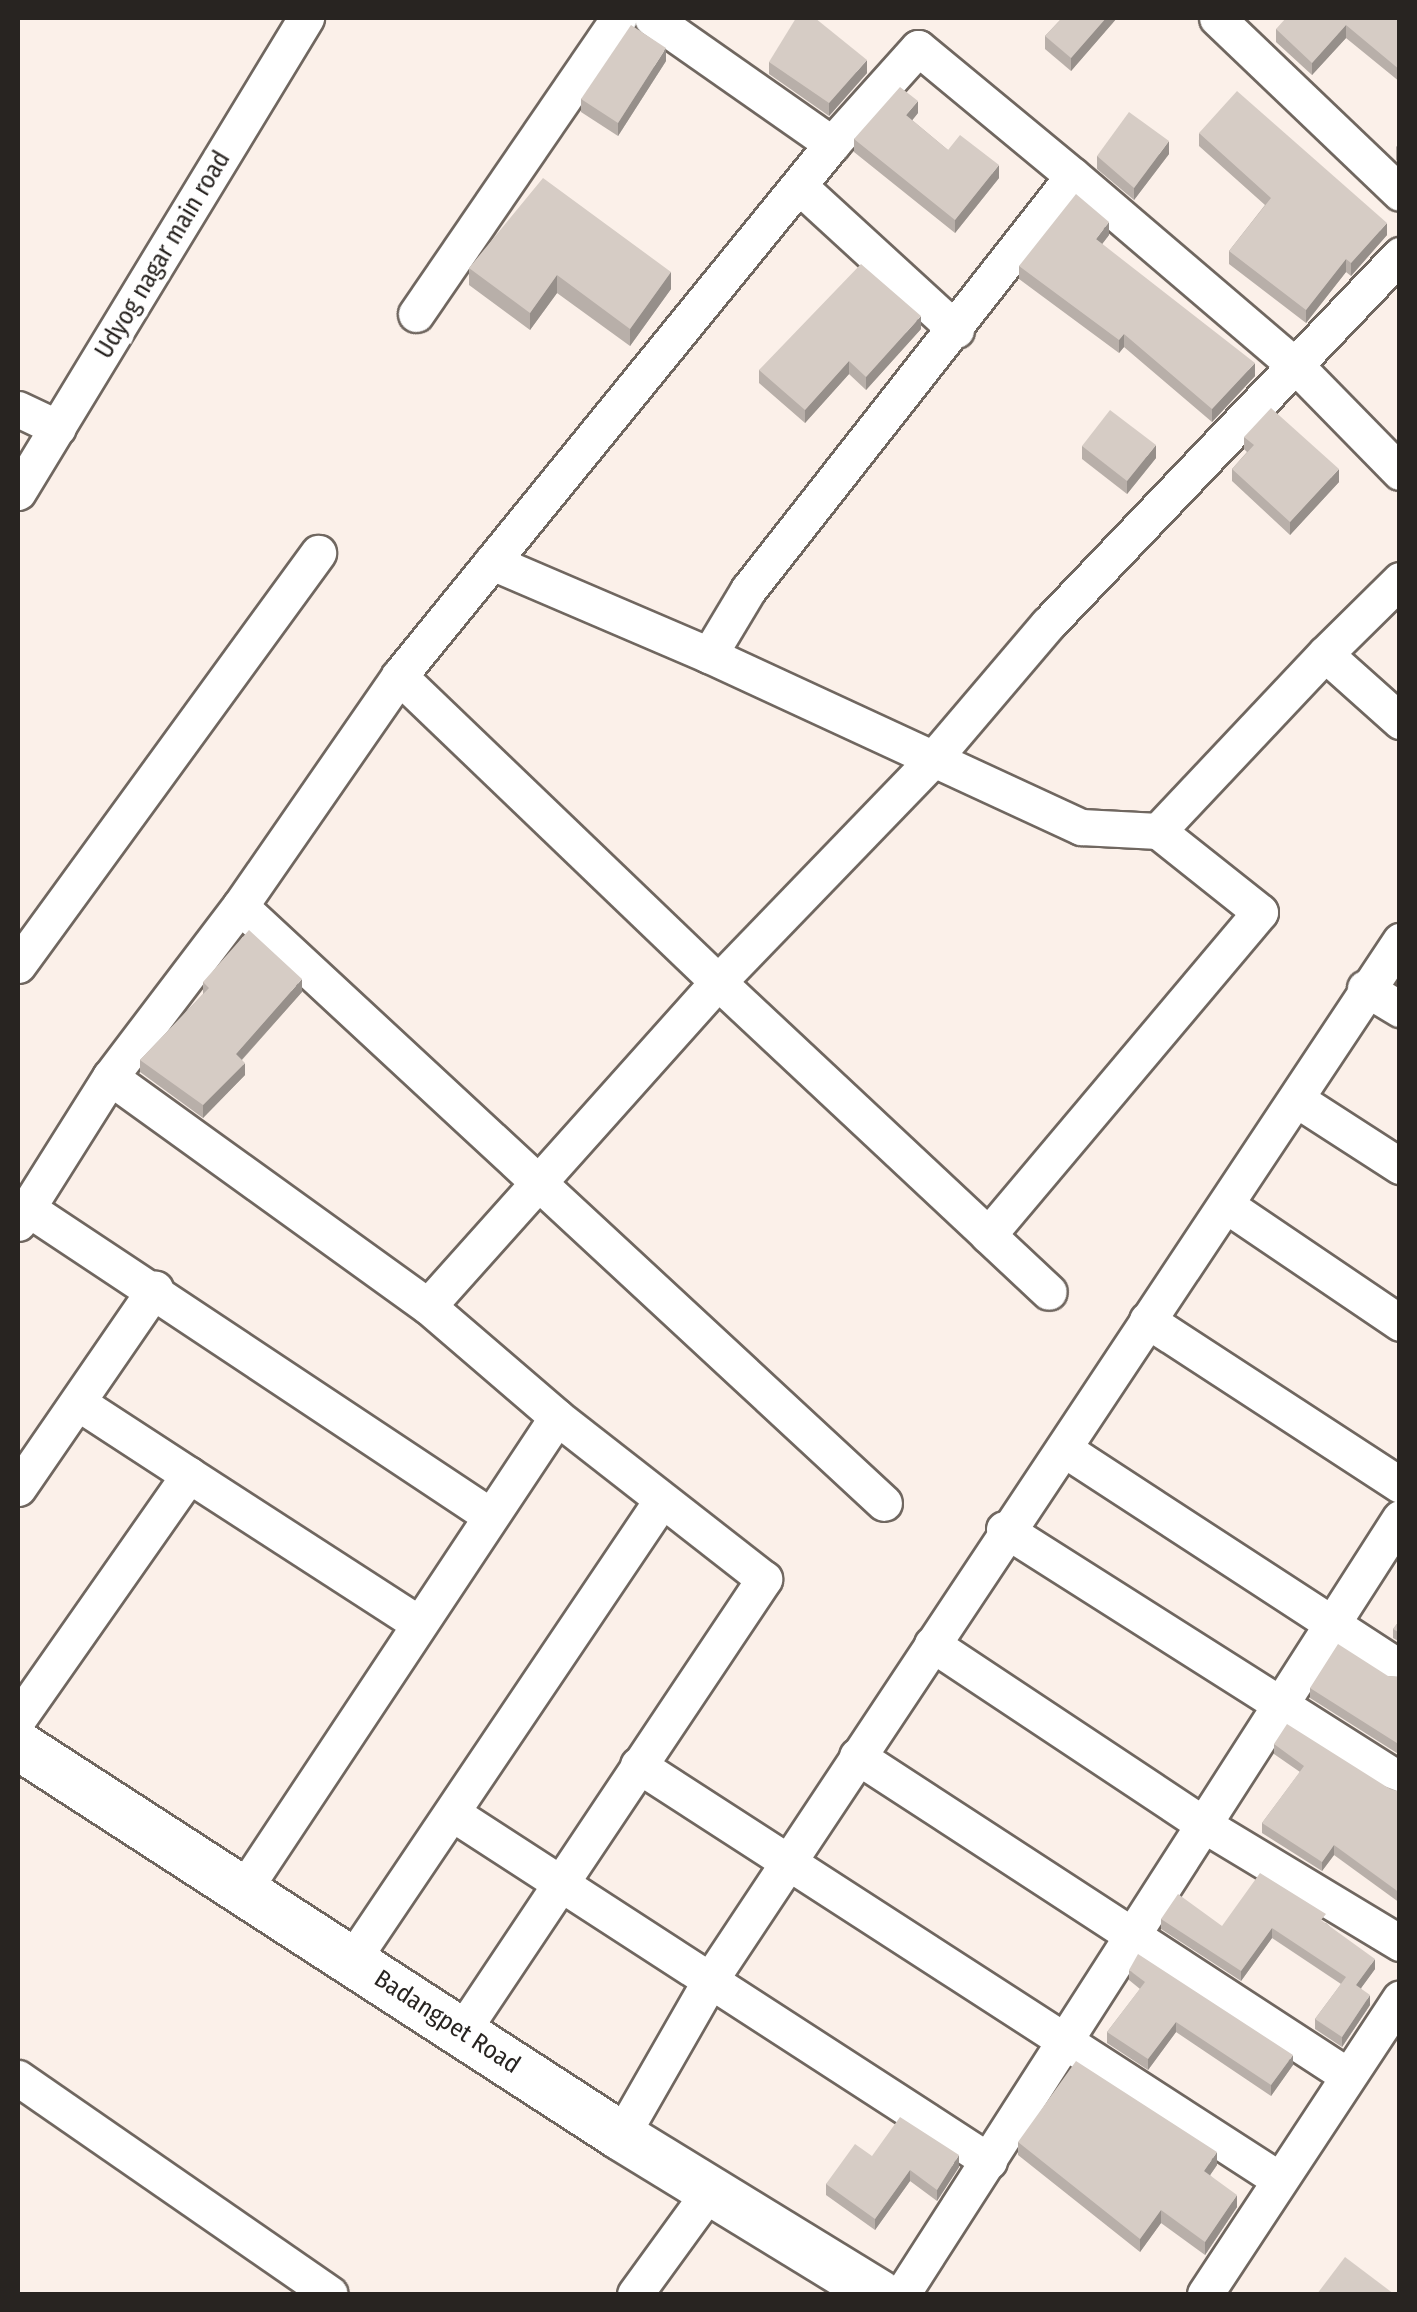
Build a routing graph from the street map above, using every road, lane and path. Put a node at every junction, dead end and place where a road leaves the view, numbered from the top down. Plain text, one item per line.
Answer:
1 (619, 18) edge
2 (652, 18) edge
3 (1216, 18) edge
4 (289, 27) edge
5 (832, 144) junction
6 (1073, 176) junction
7 (799, 186) junction
8 (1400, 193) edge
9 (1400, 256) edge
10 (416, 314) dead end
11 (956, 330) junction
12 (1298, 367) junction
13 (18, 409) edge
14 (58, 428) junction
15 (1400, 472) edge
16 (18, 492) edge
17 (318, 552) dead end
18 (492, 562) junction
19 (1400, 580) edge
20 (709, 654) junction
21 (1324, 654) junction
22 (399, 676) junction
23 (1400, 721) edge
24 (933, 759) junction
25 (1158, 831) junction
26 (240, 906) junction
27 (1400, 941) edge
28 (18, 964) edge
29 (718, 982) junction
30 (1365, 988) junction
31 (1400, 1009) edge
32 (110, 1077) junction
33 (1296, 1099) junction
34 (1400, 1166) edge
35 (540, 1184) junction
36 (1226, 1206) junction
37 (22, 1216) edge
38 (988, 1235) junction
39 (155, 1290) junction
40 (1049, 1292) dead end
41 (428, 1306) junction
42 (1147, 1320) junction
43 (1400, 1323) edge
44 (80, 1404) junction
45 (557, 1416) junction
46 (1064, 1448) junction
47 (189, 1475) junction
48 (1400, 1485) edge
49 (18, 1488) edge
50 (661, 1501) junction
51 (884, 1503) dead end
52 (489, 1515) junction
53 (1400, 1518) edge
54 (1004, 1529) junction
55 (1332, 1622) junction
56 (418, 1623) junction
57 (932, 1644) junction
58 (1400, 1668) edge
59 (1281, 1701) junction
60 (18, 1719) edge
61 (18, 1745) edge
62 (857, 1756) junction
63 (638, 1765) junction
64 (1400, 1780) edge
65 (452, 1812) junction
66 (1206, 1826) junction
67 (786, 1866) junction
68 (562, 1882) junction
69 (244, 1889) junction
70 (1136, 1936) junction
71 (1400, 1943) edge
72 (352, 1960) junction
73 (712, 1977) junction
74 (1400, 1998) edge
75 (462, 2031) junction
76 (1063, 2044) junction
77 (1348, 2076) junction
78 (18, 2078) edge
79 (621, 2136) junction
80 (990, 2161) junction
81 (1280, 2180) junction
82 (710, 2192) junction
83 (330, 2294) edge
84 (635, 2294) edge
85 (879, 2294) edge
86 (902, 2294) edge
87 (1206, 2294) edge

1 - 10 street
2 - 5 street
3 - 8 street
4 - 14 street, Udyog nagar main road
5 - 6 street
5 - 7 street
6 - 11 street
6 - 12 street
7 - 11 street
7 - 18 street
9 - 12 street
11 - 20 street
12 - 15 street
12 - 24 street
13 - 14 street
14 - 16 street, Udyog nagar main road
17 - 28 street
18 - 20 street
18 - 22 street
19 - 21 street
20 - 24 street
21 - 23 street
21 - 25 street
22 - 26 street
22 - 29 street
24 - 25 street
24 - 29 street
25 - 38 street
26 - 32 street
26 - 35 street
27 - 30 street
29 - 35 street
29 - 38 street
30 - 31 street
30 - 33 street
32 - 37 street
32 - 41 street
33 - 34 street
33 - 36 street
35 - 41 street
35 - 51 street
36 - 42 street
36 - 43 street
37 - 39 street
38 - 40 street
39 - 44 street
39 - 52 street
41 - 45 street
42 - 46 street
42 - 48 street
44 - 47 street
44 - 49 street
45 - 50 street
45 - 52 street
46 - 54 street
46 - 55 street
47 - 56 street
47 - 60 street
50 - 63 street
50 - 65 street
52 - 56 street
53 - 55 street
54 - 57 street
54 - 59 street
55 - 58 street
55 - 59 street
56 - 69 street
57 - 62 street
57 - 66 street
59 - 64 street
59 - 66 street
61 - 69 main road, Badangpet Road
62 - 67 street
62 - 70 street
63 - 67 street
63 - 68 street
65 - 68 street
65 - 72 street
66 - 70 street
66 - 71 street
67 - 73 street
67 - 76 street
68 - 73 street
68 - 75 street
69 - 72 main road, Badangpet Road
70 - 76 street
70 - 77 street
72 - 75 main road, Badangpet Road
73 - 79 street
73 - 80 street
74 - 77 street
75 - 79 main road, Badangpet Road
76 - 80 street
76 - 81 street
77 - 81 street
78 - 83 street
79 - 82 main road, Badangpet Road
80 - 86 street
81 - 87 street
82 - 84 street
82 - 85 main road, Badangpet Road

